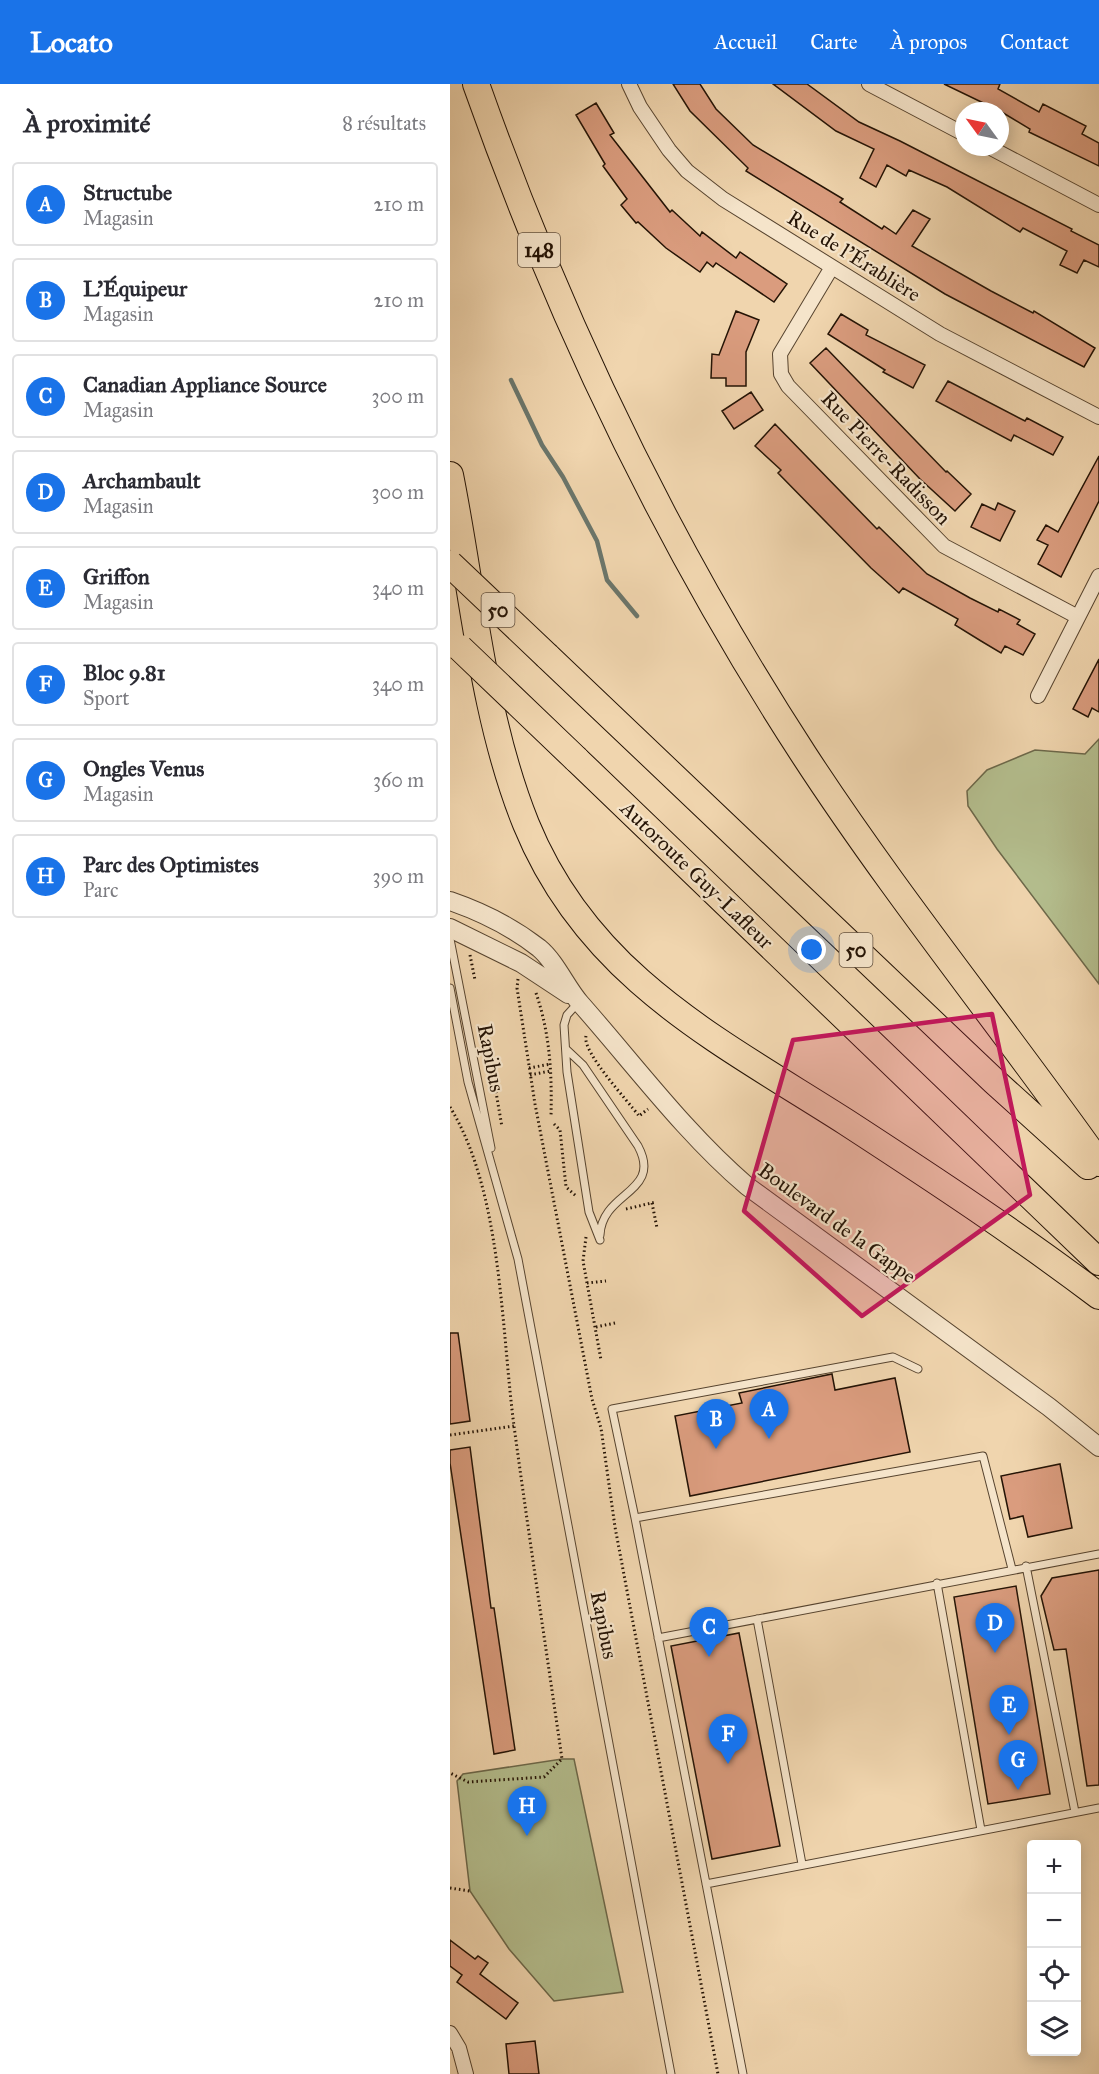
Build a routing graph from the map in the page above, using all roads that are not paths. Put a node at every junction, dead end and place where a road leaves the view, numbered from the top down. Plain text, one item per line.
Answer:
1 (476, 84) edge
2 (629, 84) edge
3 (869, 84) edge
4 (955, 129) edge
5 (1006, 156) edge
6 (1099, 205) edge
7 (832, 267) junction
8 (1099, 417) edge
9 (450, 476) edge
10 (450, 564) edge
11 (1099, 576) edge
12 (1078, 617) junction
13 (450, 639) edge
14 (1038, 696) dead end
15 (450, 901) edge
16 (450, 928) edge
17 (450, 939) edge
18 (450, 988) edge
19 (579, 1002) junction
20 (566, 1049) junction
21 (1099, 1163) edge
22 (1099, 1176) edge
23 (497, 1183) junction
24 (1099, 1262) edge
25 (1099, 1296) edge
26 (918, 1369) dead end
27 (1099, 1448) edge
28 (635, 1518) junction
29 (1099, 1554) edge
30 (1026, 1566) junction
31 (1012, 1569) junction
32 (937, 1583) junction
33 (757, 1618) junction
34 (658, 1638) junction
35 (1099, 1808) edge
36 (1075, 1812) junction
37 (981, 1830) junction
38 (802, 1864) junction
39 (706, 1884) junction
40 (450, 2033) edge
41 (466, 2074) edge
42 (671, 2074) edge
43 (743, 2074) edge

1 - 21 highway, 148
2 - 7 street, Rue de l'Érablière
3 - 4 street
5 - 6 street
7 - 8 street, Rue de l'Érablière
7 - 12 street, Rue Pierre-Radisson
9 - 25 highway
10 - 22 highway, 50, bridge
11 - 12 street
12 - 14 street
13 - 24 highway, Autoroute Guy-Lafleur / 50, bridge
15 - 19 street, Boulevard de la Gappe
16 - 19 street, Boulevard de la Gappe
17 - 23 lane, Rapibus
18 - 23 lane, Rapibus
19 - 20 lane
19 - 27 street, Boulevard de la Gappe
20 - 20 lane
23 - 42 lane, Rapibus
26 - 28 lane
28 - 31 lane
28 - 34 lane
29 - 30 lane
30 - 31 lane
30 - 36 lane
31 - 32 lane
32 - 33 lane
32 - 37 lane
33 - 34 lane
33 - 38 lane
34 - 39 lane
35 - 36 lane
36 - 37 lane
37 - 38 lane
38 - 39 lane
39 - 43 lane
40 - 41 street

